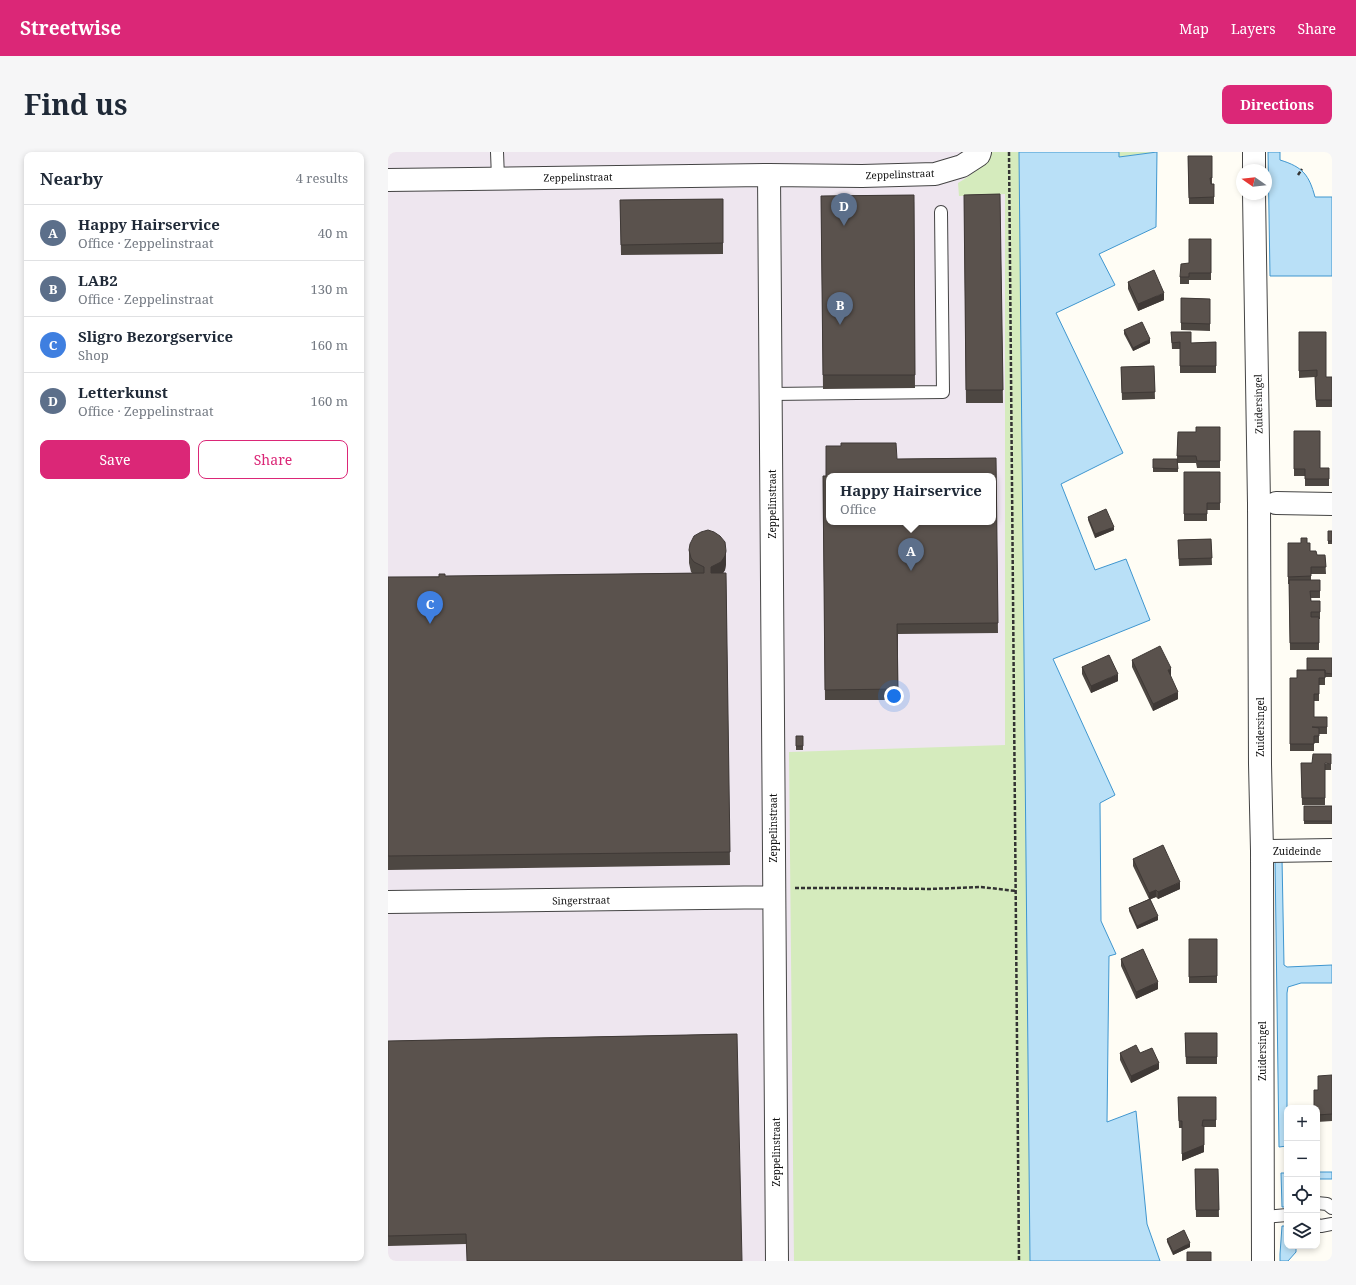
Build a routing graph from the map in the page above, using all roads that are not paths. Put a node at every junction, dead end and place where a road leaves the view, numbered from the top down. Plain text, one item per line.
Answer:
1 (497, 152) edge
2 (1254, 152) edge
3 (980, 153) edge
4 (1254, 164) edge
5 (769, 175) junction
6 (498, 178) junction
7 (388, 180) edge
8 (1254, 200) edge
9 (941, 212) dead end
10 (771, 394) junction
11 (1276, 503) dead end
12 (1332, 504) edge
13 (1332, 850) edge
14 (1262, 851) junction
15 (774, 897) junction
16 (388, 902) edge
17 (1320, 1203) edge
18 (1332, 1208) edge
19 (1284, 1215) edge
20 (1263, 1217) junction
21 (1332, 1224) edge
22 (1320, 1226) edge
23 (777, 1261) edge
24 (1263, 1261) edge

1 - 6 lane
2 - 4 street
3 - 5 street, Zeppelinstraat
5 - 6 street, Zeppelinstraat
5 - 10 street, Zeppelinstraat
6 - 7 street, Zeppelinstraat
8 - 14 street, Zuidersingel
9 - 10 lane
10 - 15 street, Zeppelinstraat
11 - 12 street
13 - 14 street, Zuideinde
14 - 20 street, Zuidersingel
15 - 16 street, Singerstraat
15 - 23 street, Zeppelinstraat
17 - 18 lane
19 - 20 lane
20 - 24 street, Zuidersingel
21 - 22 lane

